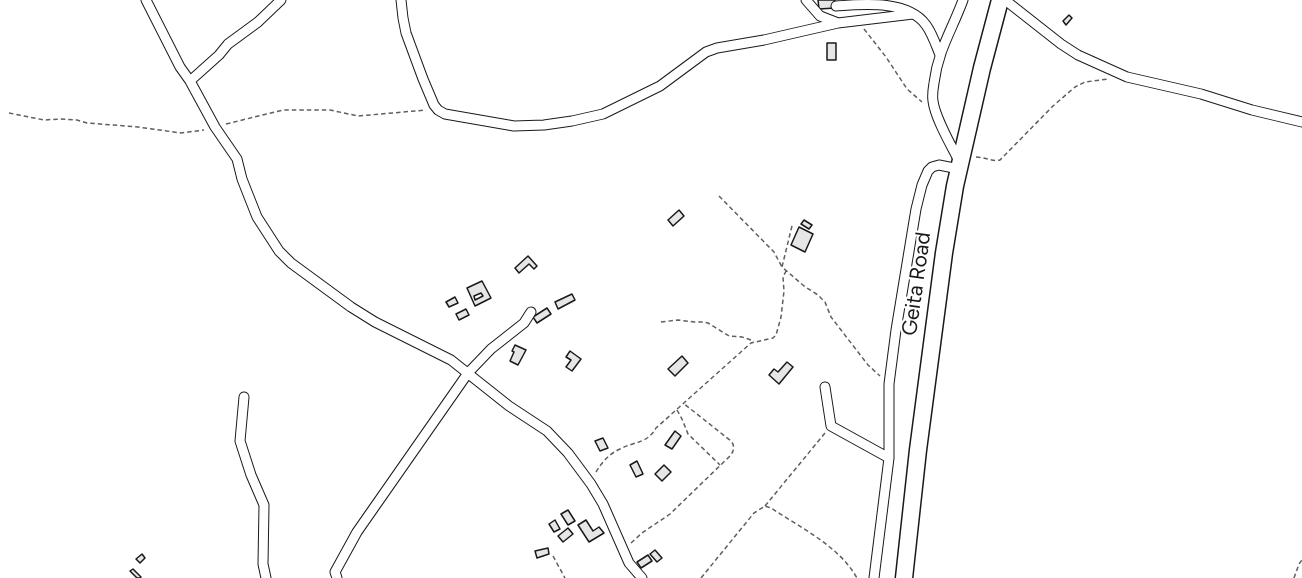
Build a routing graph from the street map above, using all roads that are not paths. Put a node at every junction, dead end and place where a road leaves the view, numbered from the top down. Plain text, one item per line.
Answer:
1 (146, 0) edge
2 (281, 0) edge
3 (401, 0) edge
4 (806, 0) edge
5 (963, 0) edge
6 (1003, 0) edge
7 (1018, 5) edge
8 (836, 6) dead end
9 (913, 14) junction
10 (838, 23) junction
11 (940, 55) junction
12 (190, 81) junction
13 (1302, 122) edge
14 (960, 166) junction
15 (531, 312) dead end
16 (468, 373) junction
17 (825, 387) dead end
18 (244, 397) dead end
19 (889, 458) junction
20 (266, 578) edge
21 (336, 578) edge
22 (642, 578) edge
23 (874, 578) edge
24 (904, 578) edge

1 - 12 street
2 - 12 street
3 - 10 street
4 - 10 street
5 - 11 street
6 - 7 street
6 - 14 highway, Geita Road
7 - 13 street
8 - 9 street
9 - 10 street
9 - 11 street
11 - 14 street
12 - 16 street
14 - 19 street
14 - 24 highway, Geita Road
15 - 16 street
16 - 21 street
16 - 22 street
17 - 19 street
18 - 20 street
19 - 23 street

